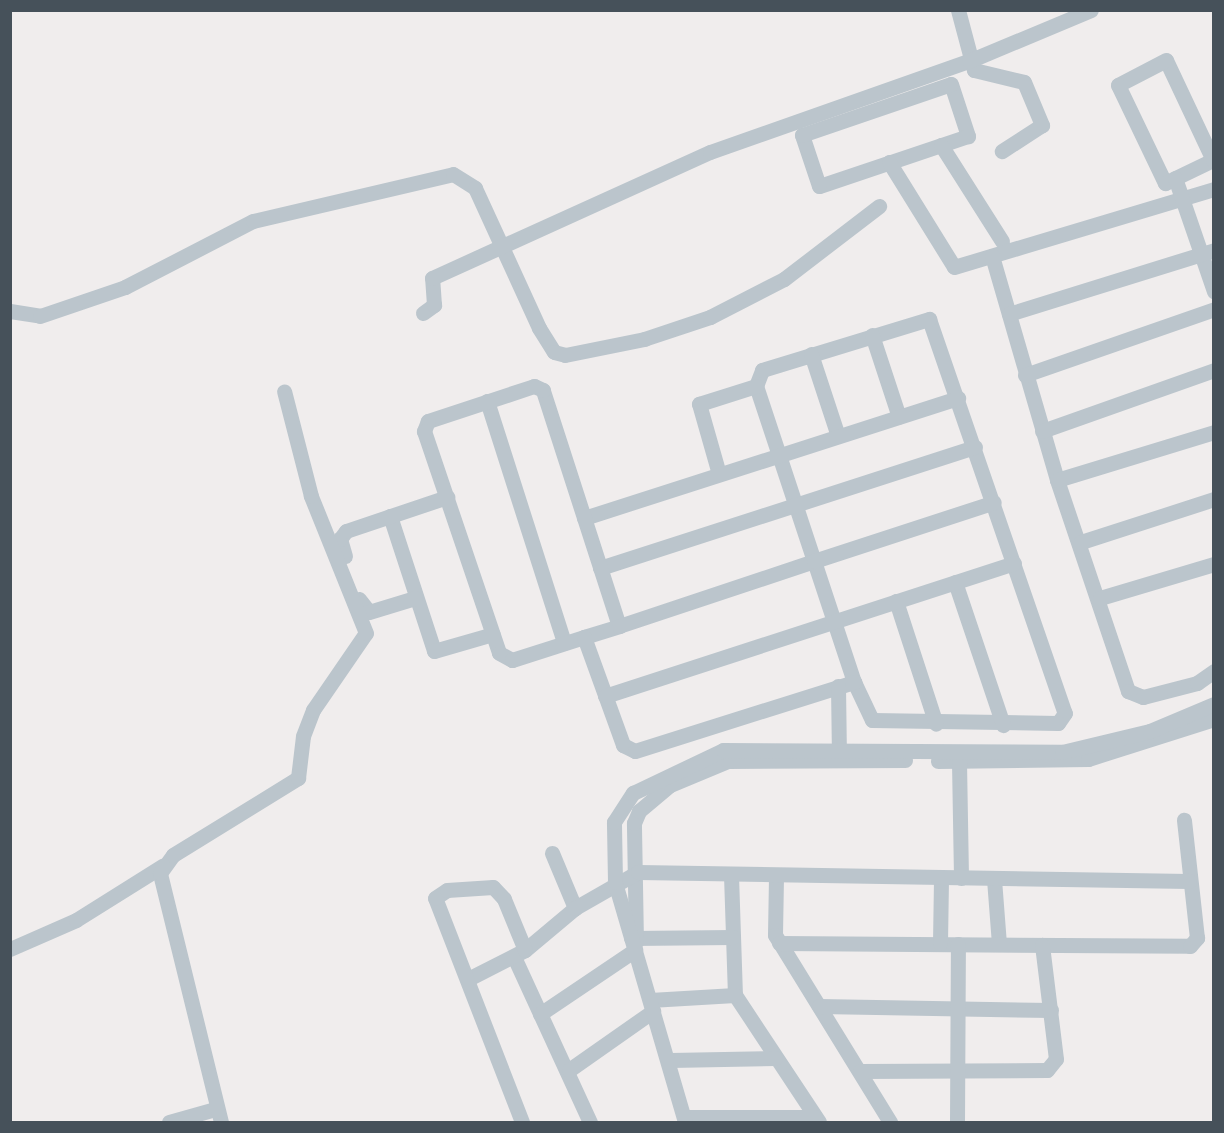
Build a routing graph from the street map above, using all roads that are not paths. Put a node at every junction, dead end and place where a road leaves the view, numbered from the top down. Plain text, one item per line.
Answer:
1 (958, 10) edge
2 (1091, 10) edge
3 (969, 61) junction
4 (941, 145) junction
5 (1002, 151) dead end
6 (1213, 159) edge
7 (890, 162) junction
8 (1175, 178) junction
9 (1214, 189) edge
10 (1186, 200) junction
11 (879, 206) dead end
12 (1002, 241) dead end
13 (504, 248) junction
14 (1208, 252) edge
15 (992, 256) junction
16 (1214, 291) edge
17 (1214, 309) edge
18 (10, 311) edge
19 (423, 313) dead end
20 (1009, 314) junction
21 (872, 335) junction
22 (811, 354) junction
23 (1214, 370) edge
24 (1025, 375) junction
25 (756, 386) junction
26 (284, 392) dead end
27 (958, 398) junction
28 (488, 401) junction
29 (899, 417) junction
30 (1042, 431) junction
31 (1214, 432) edge
32 (838, 436) junction
33 (975, 447) junction
34 (779, 454) junction
35 (719, 474) junction
36 (1057, 480) junction
37 (447, 498) junction
38 (1214, 499) edge
39 (994, 502) junction
40 (796, 506) junction
41 (390, 516) junction
42 (584, 518) junction
43 (1081, 542) junction
44 (814, 561) junction
45 (1014, 563) junction
46 (1214, 564) edge
47 (600, 568) junction
48 (955, 582) junction
49 (415, 598) junction
50 (1100, 598) junction
51 (896, 601) junction
52 (834, 621) junction
53 (619, 626) junction
54 (493, 634) junction
55 (584, 637) junction
56 (564, 643) junction
57 (1214, 671) edge
58 (854, 682) junction
59 (838, 686) junction
60 (605, 696) junction
61 (1214, 704) edge
62 (1214, 719) edge
63 (936, 724) junction
64 (1003, 725) junction
65 (839, 754) junction
66 (959, 762) junction
67 (1184, 820) dead end
68 (552, 853) dead end
69 (162, 866) junction
70 (638, 872) junction
71 (732, 875) junction
72 (776, 877) junction
73 (941, 877) junction
74 (960, 878) junction
75 (994, 879) junction
76 (1189, 881) junction
77 (615, 882) junction
78 (575, 908) junction
79 (733, 937) junction
80 (634, 943) junction
81 (940, 943) junction
82 (779, 944) junction
83 (958, 944) junction
84 (999, 944) junction
85 (1042, 945) junction
86 (10, 949) edge
87 (519, 953) junction
88 (468, 979) junction
89 (735, 995) junction
90 (651, 1006) junction
91 (819, 1006) junction
92 (958, 1006) junction
93 (1051, 1010) junction
94 (540, 1014) junction
95 (776, 1058) junction
96 (670, 1060) junction
97 (569, 1070) junction
98 (860, 1071) junction
99 (956, 1071) junction
100 (218, 1116) edge
101 (685, 1120) edge
102 (817, 1120) edge
103 (585, 1121) edge
104 (169, 1122) edge
105 (522, 1122) edge
106 (890, 1122) edge
107 (957, 1122) edge

1 - 3 street
2 - 3 street
3 - 5 street
3 - 13 street
4 - 7 street
4 - 7 street
4 - 12 street
6 - 8 street
6 - 8 street
7 - 15 street
8 - 10 street
9 - 10 street
10 - 14 street
10 - 15 street
11 - 13 street
13 - 18 street
13 - 19 street
14 - 16 street
14 - 20 street
15 - 20 street
17 - 24 street
20 - 24 street
21 - 22 street
21 - 27 street
21 - 29 street
22 - 25 street
22 - 32 street
23 - 30 street
24 - 30 street
25 - 34 street
25 - 35 street
26 - 69 street
27 - 29 street
27 - 33 street
28 - 37 street
28 - 42 street
28 - 56 street
29 - 32 street
30 - 36 street
31 - 36 street
32 - 34 street
33 - 39 street
33 - 40 street
34 - 35 street
34 - 40 street
35 - 42 street
36 - 43 street
37 - 41 street
37 - 54 street
38 - 43 street
39 - 44 street
39 - 45 street
40 - 44 street
40 - 47 street
41 - 49 street
41 - 49 street
42 - 47 street
43 - 50 street
44 - 52 street
44 - 53 street
45 - 48 street
45 - 64 street
46 - 50 street
47 - 53 street
48 - 51 street
48 - 64 street
49 - 54 street
50 - 57 street
51 - 52 street
51 - 63 street
52 - 58 street
52 - 60 street
53 - 55 street
54 - 56 street
55 - 56 street
55 - 60 street
58 - 59 street
58 - 63 street
59 - 60 street
59 - 65 street
61 - 65 street
62 - 66 street
63 - 64 street
65 - 66 street
65 - 70 street
65 - 77 street
66 - 74 street
67 - 76 street
68 - 78 street
69 - 86 street
69 - 100 street
70 - 71 street
70 - 77 street
70 - 80 street
71 - 72 street
71 - 79 street
72 - 73 street
72 - 82 street
73 - 74 street
73 - 81 street
74 - 75 street
75 - 76 street
75 - 84 street
76 - 85 street
77 - 78 street
77 - 80 street
78 - 87 street
79 - 80 street
79 - 89 street
80 - 90 street
80 - 94 street
81 - 82 street
81 - 83 street
82 - 91 street
83 - 84 street
83 - 92 street
84 - 85 street
85 - 93 street
87 - 88 street
87 - 88 street
87 - 94 street
88 - 105 street
89 - 90 street
89 - 95 street
90 - 96 street
90 - 97 street
91 - 92 street
91 - 98 street
92 - 93 street
92 - 99 street
93 - 99 street
94 - 97 street
95 - 96 street
95 - 102 street
96 - 101 street
97 - 103 street
98 - 99 street
98 - 106 street
99 - 107 street
100 - 104 street
101 - 102 street

